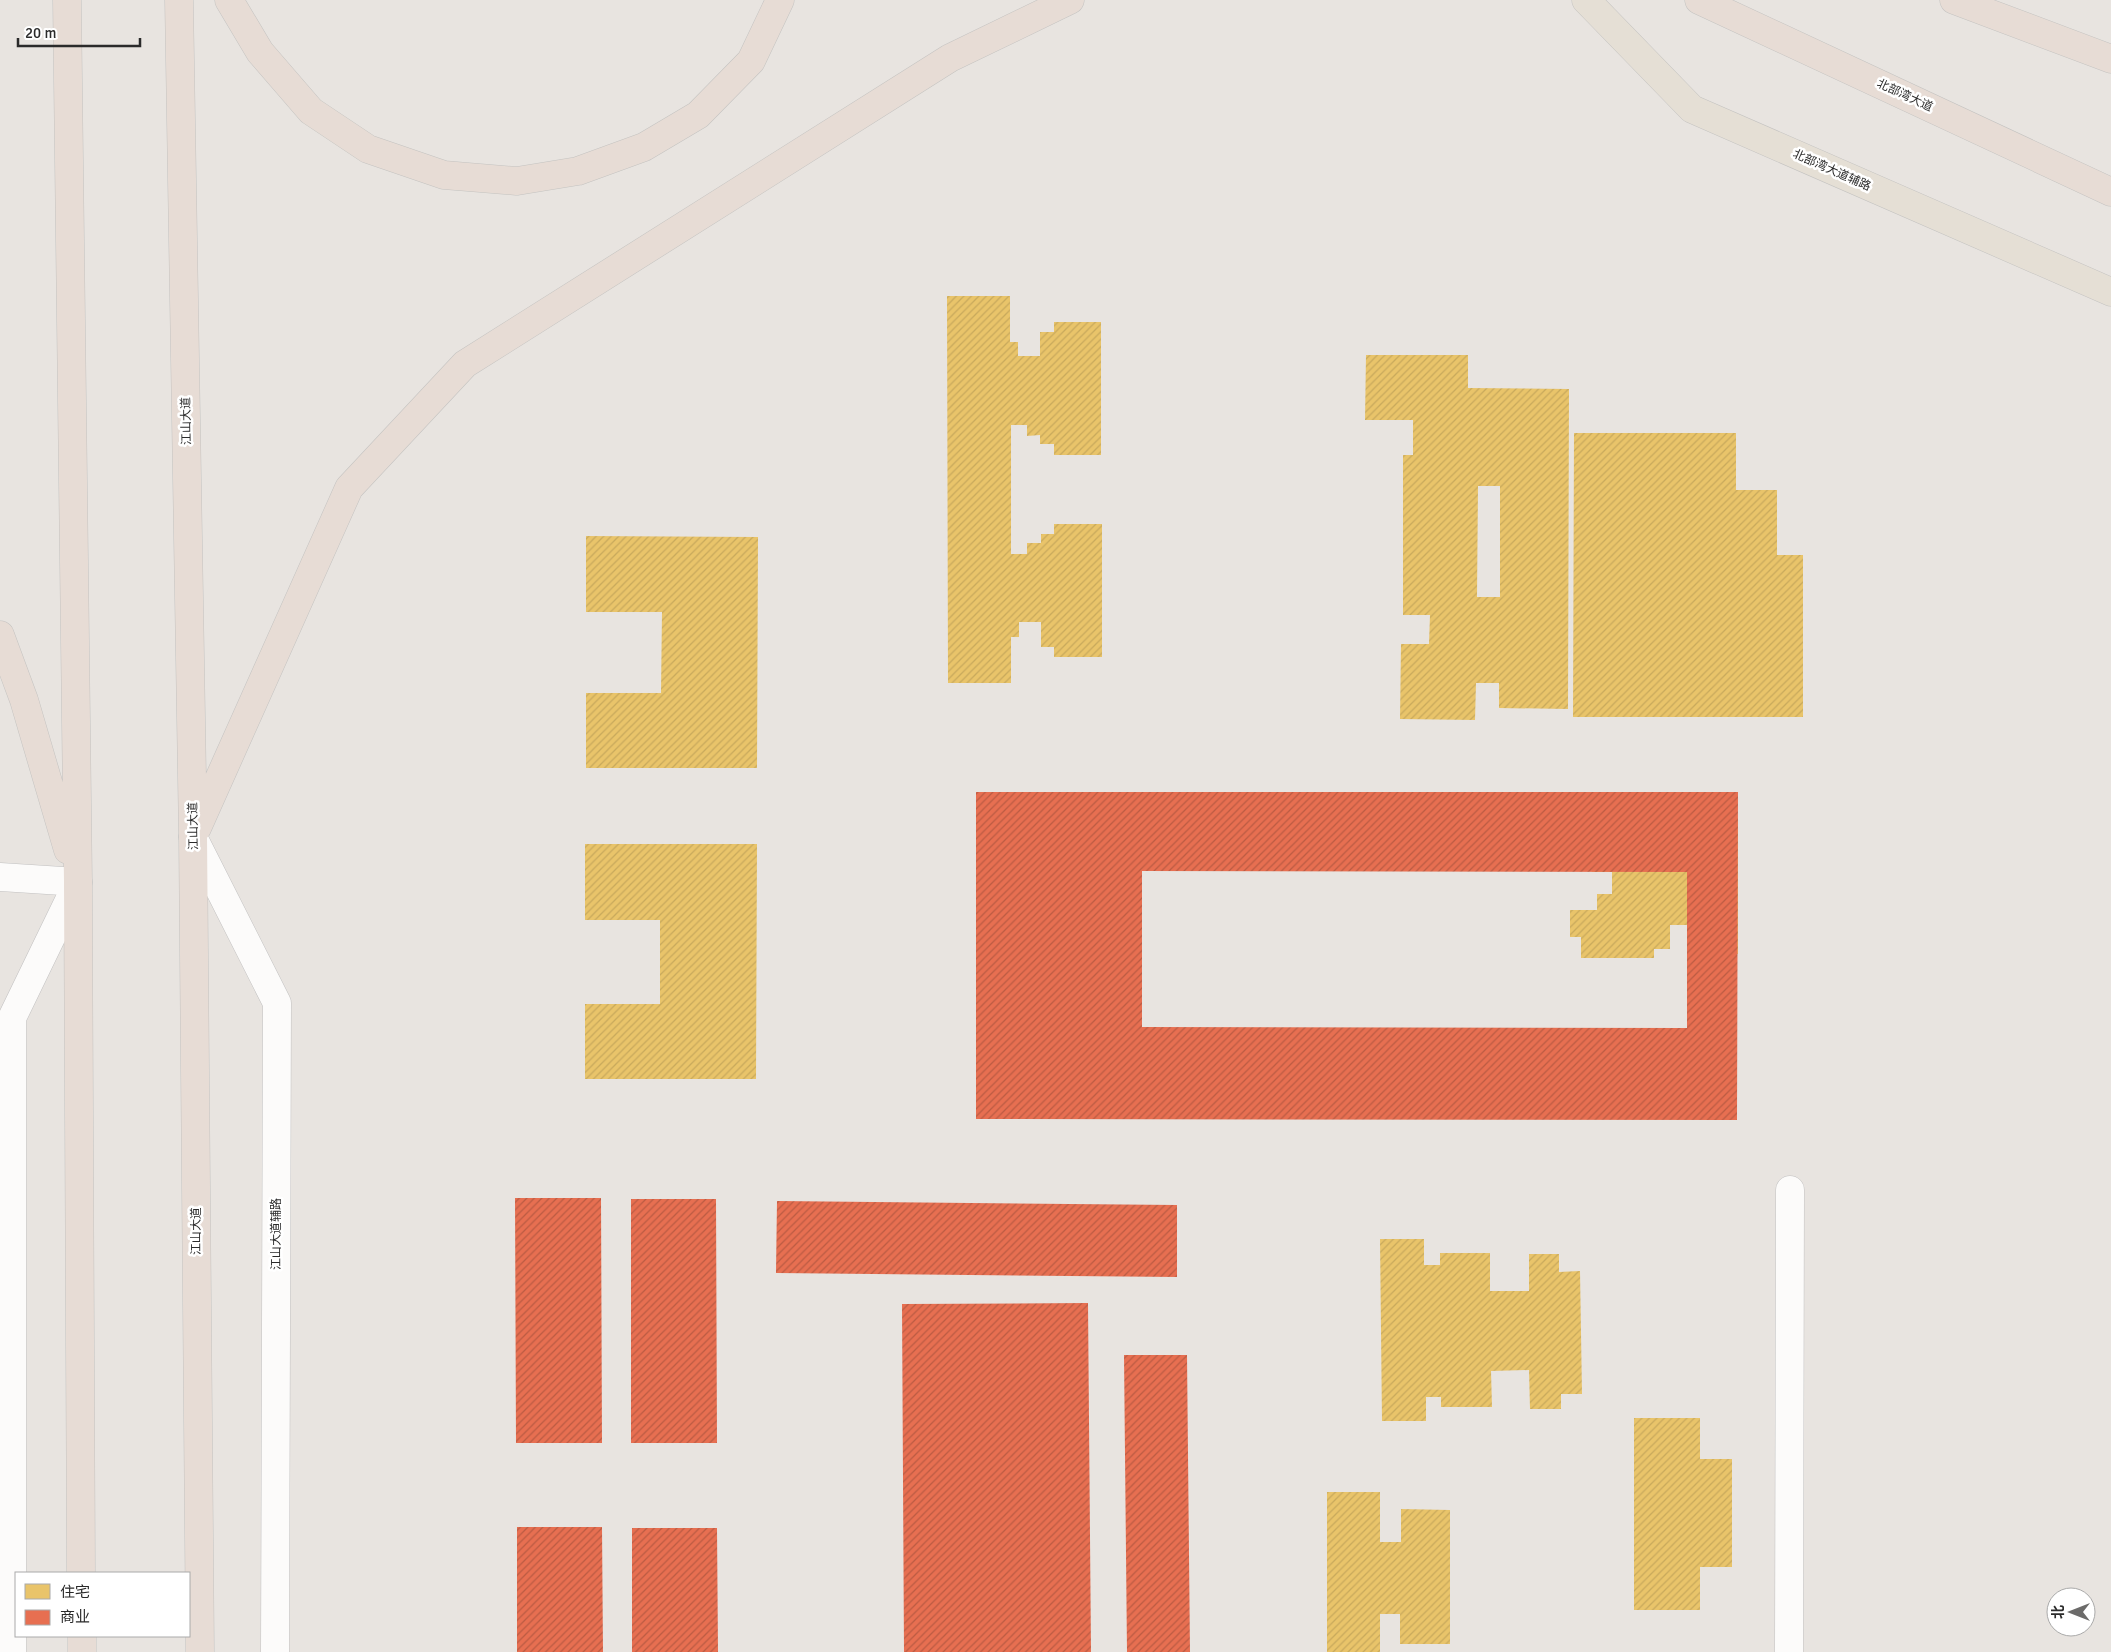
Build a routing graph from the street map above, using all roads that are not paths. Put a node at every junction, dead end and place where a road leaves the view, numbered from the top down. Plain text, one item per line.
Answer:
1 (67, 0) edge
2 (179, 0) edge
3 (229, 0) edge
4 (780, 0) edge
5 (1070, 0) edge
6 (1586, 0) edge
7 (1699, 0) edge
8 (1954, 0) edge
9 (2111, 59) edge
10 (2111, 192) edge
11 (2111, 292) edge
12 (0, 635) edge
13 (194, 837) junction
14 (0, 878) edge
15 (78, 882) junction
16 (6, 1018) edge
17 (1790, 1190) dead end
18 (81, 1572) edge
19 (6, 1614) edge
20 (82, 1637) edge
21 (12, 1652) edge
22 (82, 1652) edge
23 (200, 1652) edge
24 (275, 1652) edge
25 (1789, 1652) edge

1 - 15 highway
2 - 13 highway, 江山大道
3 - 4 highway
5 - 13 highway
6 - 11 main road, 北部湾大道辅路
7 - 10 highway, 北部湾大道
8 - 9 highway
12 - 15 highway
13 - 23 highway, 江山大道
13 - 24 street, 江山大道辅路
14 - 15 street
15 - 16 street
15 - 18 highway
16 - 19 street
17 - 25 street
19 - 21 street
20 - 22 highway

